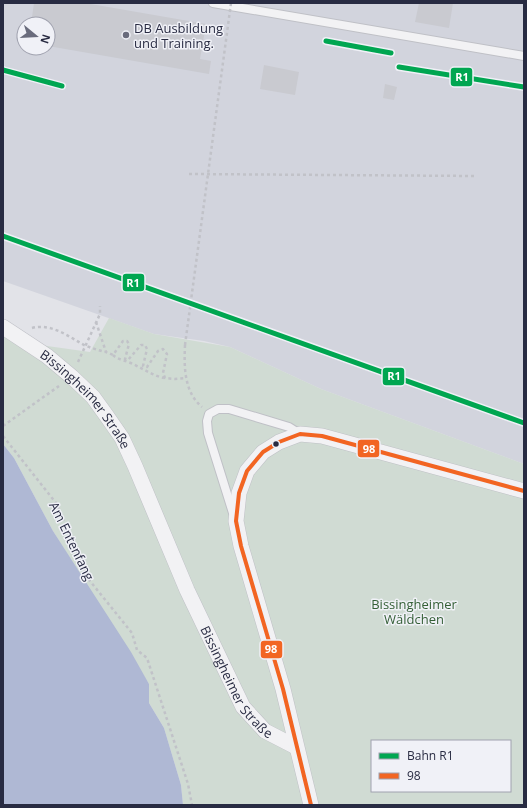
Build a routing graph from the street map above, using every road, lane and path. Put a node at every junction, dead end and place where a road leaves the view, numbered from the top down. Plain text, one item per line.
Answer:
1 (213, 3) edge
2 (231, 3) edge
3 (524, 56) edge
4 (189, 174) dead end
5 (476, 176) dead end
6 (100, 306) dead end
7 (96, 322) junction
8 (3, 327) edge
9 (20, 338) junction
10 (86, 346) junction
11 (106, 352) junction
12 (113, 355) junction
13 (72, 377) junction
14 (165, 378) junction
15 (185, 378) junction
16 (210, 414) junction
17 (3, 426) edge
18 (300, 434) junction
19 (3, 436) edge
20 (524, 491) edge
21 (236, 521) junction
22 (296, 747) junction
23 (192, 805) edge
24 (311, 805) edge

1 - 3 lane
2 - 15 path, bridge
4 - 5 path
6 - 7 path
7 - 10 path
7 - 11 path
8 - 9 street, Bissingheimer Straße
9 - 10 path
9 - 13 street, Bissingheimer Straße
10 - 11 path
10 - 13 path
11 - 12 path
12 - 14 path
12 - 14 path
13 - 17 path
13 - 22 street, Bissingheimer Straße
14 - 15 path
15 - 16 path
16 - 18 lane
16 - 21 lane
18 - 20 street, Bissingheimer Straße
18 - 21 street, Bissingheimer Straße
19 - 23 path, Am Entenfang
21 - 22 street, Bissingheimer Straße
22 - 24 street

